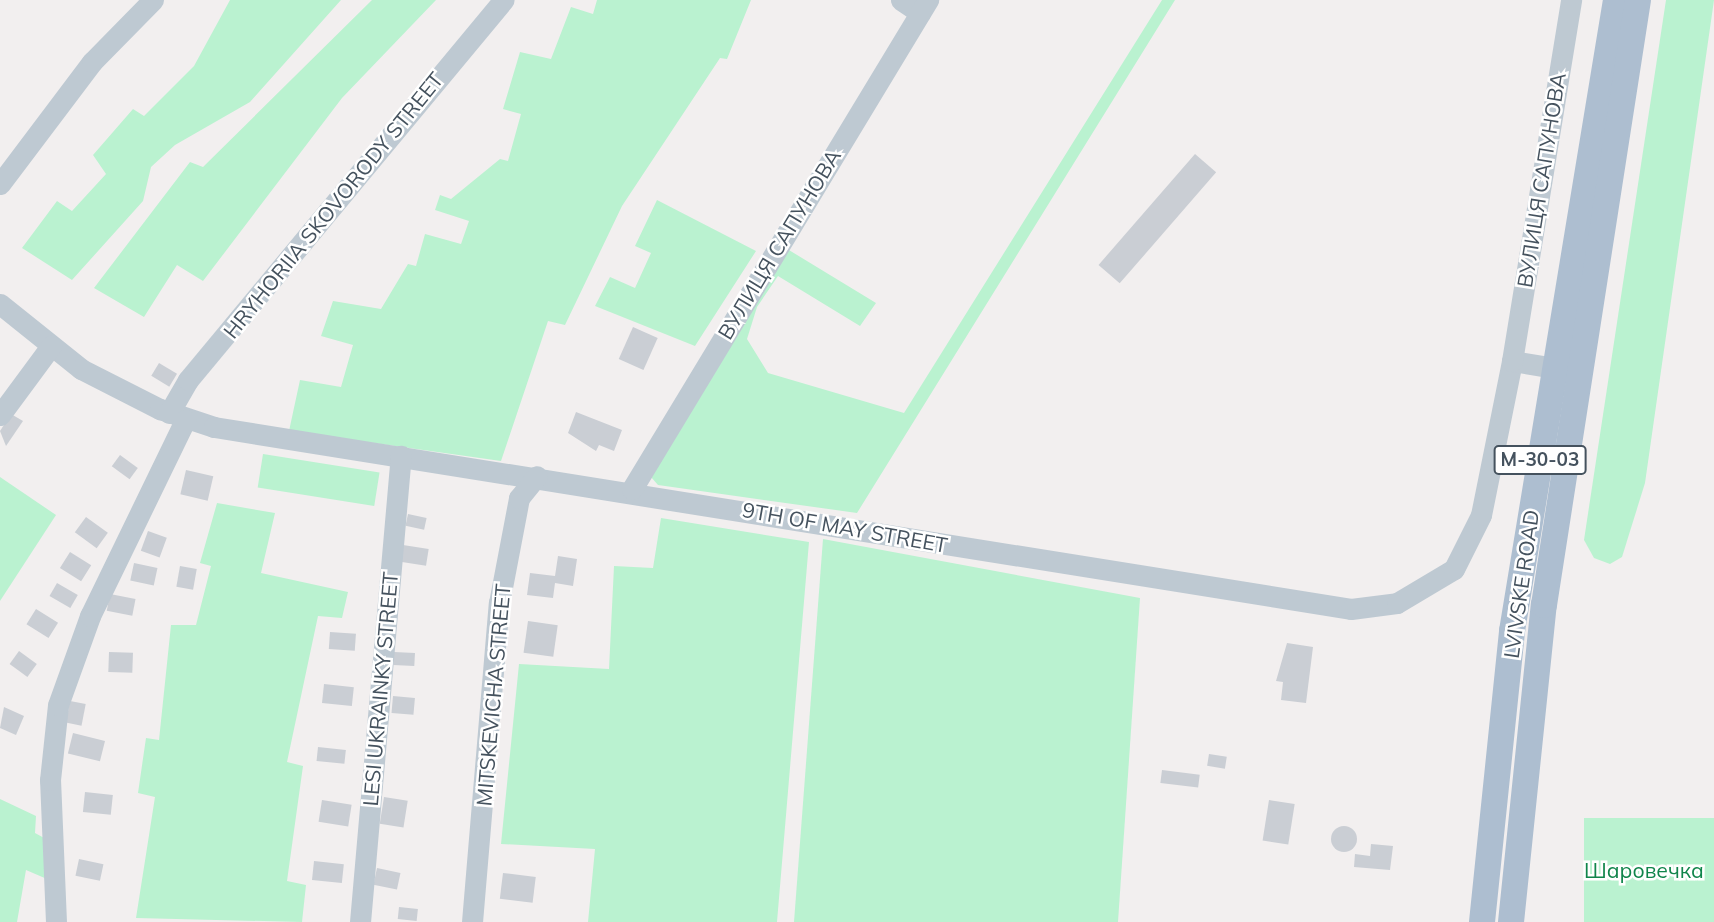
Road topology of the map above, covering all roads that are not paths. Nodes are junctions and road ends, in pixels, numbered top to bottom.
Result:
1 (153, 0) edge
2 (503, 0) edge
3 (901, 0) edge
4 (1571, 0) edge
5 (1616, 0) edge
6 (1638, 0) edge
7 (924, 6) edge
8 (0, 184) edge
9 (0, 303) edge
10 (51, 346) junction
11 (1512, 360) junction
12 (1555, 368) junction
13 (0, 415) edge
14 (177, 416) junction
15 (401, 456) junction
16 (537, 476) junction
17 (632, 489) junction
18 (56, 922) edge
19 (360, 922) edge
20 (472, 922) edge
21 (1482, 922) edge
22 (1511, 922) edge

1 - 8 street
2 - 14 street, HRYHORIIA SKOVORODY STREET
3 - 7 street
4 - 11 street, ВУЛИЦЯ САПУНОВА
5 - 12 main road, LVIVSKE ROAD / М-30-03
6 - 22 main road, LVIVSKE ROAD / М-30-03
7 - 17 street, ВУЛИЦЯ САПУНОВА
9 - 10 street, 9TH OF MAY STREET
10 - 13 street
10 - 14 street, 9TH OF MAY STREET
11 - 12 street
11 - 17 street, 9TH OF MAY STREET
12 - 21 main road, LVIVSKE ROAD / М-30-03
14 - 15 street, 9TH OF MAY STREET
14 - 18 street, HRYHORIIA SKOVORODY STREET
15 - 16 street, 9TH OF MAY STREET
15 - 19 street, LESI UKRAINKY STREET
16 - 17 street, 9TH OF MAY STREET
16 - 20 street, MITSKEVICHA STREET

